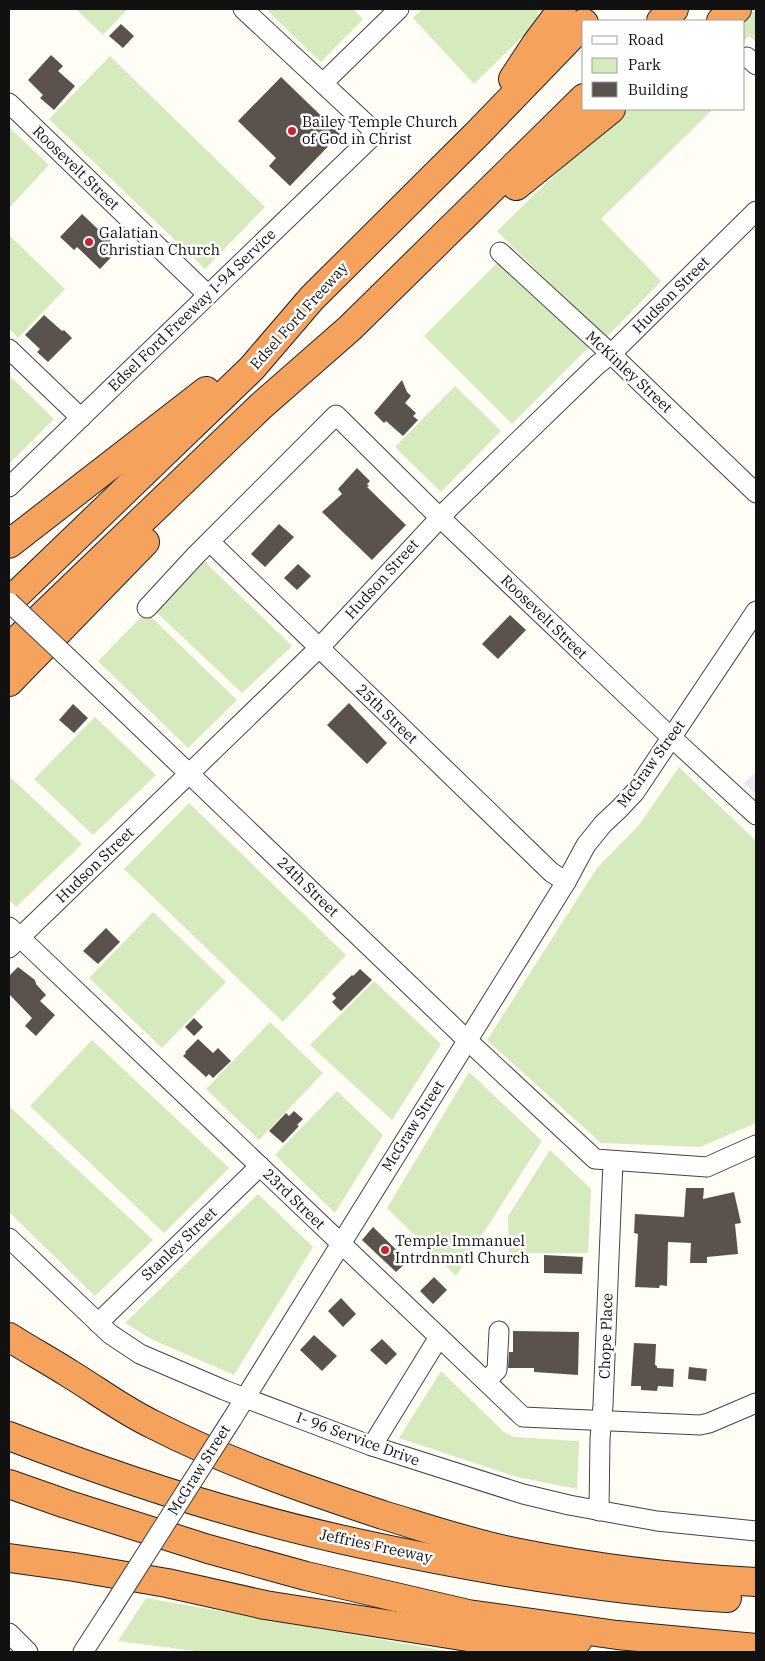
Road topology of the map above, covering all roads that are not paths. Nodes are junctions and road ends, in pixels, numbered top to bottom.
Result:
1 (243, 9) edge
2 (399, 9) edge
3 (562, 9) edge
4 (598, 9) edge
5 (674, 9) edge
6 (737, 9) edge
7 (587, 20) edge
8 (662, 20) edge
9 (722, 20) edge
10 (582, 25) edge
11 (323, 84) junction
12 (582, 100) edge
13 (9, 103) edge
14 (610, 110) edge
15 (478, 133) junction
16 (756, 211) edge
17 (500, 252) dead end
18 (208, 296) junction
19 (350, 328) junction
20 (9, 349) edge
21 (610, 354) junction
22 (252, 368) junction
23 (261, 406) junction
24 (81, 418) junction
25 (9, 487) edge
26 (756, 493) edge
27 (440, 517) junction
28 (210, 542) junction
29 (9, 544) edge
30 (9, 602) edge
31 (147, 608) dead end
32 (755, 615) edge
33 (320, 647) junction
34 (9, 648) edge
35 (9, 682) edge
36 (671, 737) junction
37 (189, 774) junction
38 (756, 815) edge
39 (566, 882) junction
40 (12, 937) edge
41 (467, 1040) junction
42 (756, 1145) edge
43 (613, 1161) junction
44 (260, 1166) junction
45 (9, 1238) edge
46 (341, 1244) junction
47 (9, 1318) edge
48 (98, 1323) junction
49 (499, 1331) dead end
50 (9, 1337) edge
51 (439, 1337) junction
52 (68, 1373) junction
53 (486, 1381) junction
54 (245, 1398) junction
55 (756, 1403) edge
56 (602, 1421) junction
57 (9, 1436) edge
58 (372, 1446) junction
59 (9, 1484) edge
60 (599, 1511) junction
61 (756, 1531) edge
62 (9, 1558) edge
63 (756, 1582) edge
64 (756, 1600) edge
65 (9, 1633) edge
66 (617, 1635) junction
67 (756, 1648) edge
68 (28, 1652) edge
69 (83, 1652) edge

1 - 11 street
2 - 11 street
3 - 15 highway
4 - 7 highway, Edsel Ford Freeway
5 - 8 highway
6 - 9 highway
10 - 15 highway, Edsel Ford Freeway
11 - 18 street, Edsel Ford Freeway I-94 Service
12 - 19 highway
13 - 18 street, Roosevelt Street
14 - 19 highway
15 - 22 highway, Edsel Ford Freeway
16 - 21 street, Hudson Street
17 - 21 street, McKinley Street
18 - 24 street, Edsel Ford Freeway I-94 Service
19 - 23 highway
20 - 24 street
21 - 26 street, McKinley Street
21 - 27 street, Hudson Street
22 - 29 highway
22 - 30 highway, Edsel Ford Freeway
23 - 34 highway
23 - 35 highway
24 - 25 street, Edsel Ford Freeway I-94 Service
27 - 28 street, Roosevelt Street
27 - 33 street, Hudson Street
27 - 36 street, Roosevelt Street
28 - 31 street
28 - 33 street, 25th Street
30 - 37 street, 24th Street, bridge
32 - 36 street, McGraw Street
33 - 37 street, Hudson Street
33 - 39 street, 25th Street
36 - 38 street, Roosevelt Street
36 - 39 street, McGraw Street
37 - 40 street, Hudson Street
37 - 41 street, 24th Street
39 - 41 street, McGraw Street
40 - 44 street, 23rd Street
41 - 43 street, 24th Street
41 - 46 street, McGraw Street
42 - 43 street, 24th Street
43 - 56 street, Chope Place
44 - 46 street, 23rd Street
44 - 48 street, Stanley Street
45 - 48 street, I- 96 Service Drive
46 - 51 street, 23rd Street
46 - 54 street, McGraw Street
47 - 52 highway
48 - 54 street, I- 96 Service Drive
49 - 53 street
50 - 52 highway
51 - 53 street, 23rd Street
51 - 58 street
52 - 63 highway
53 - 56 street, 23rd Street
54 - 58 street, I- 96 Service Drive
54 - 69 street, McGraw Street, bridge
55 - 56 street, 23rd Street
56 - 60 street, Chope Place
57 - 64 highway, Jeffries Freeway
58 - 60 street, I- 96 Service Drive
59 - 66 highway
60 - 61 street, I- 96 Service Drive
62 - 66 highway
65 - 68 street
66 - 67 highway

